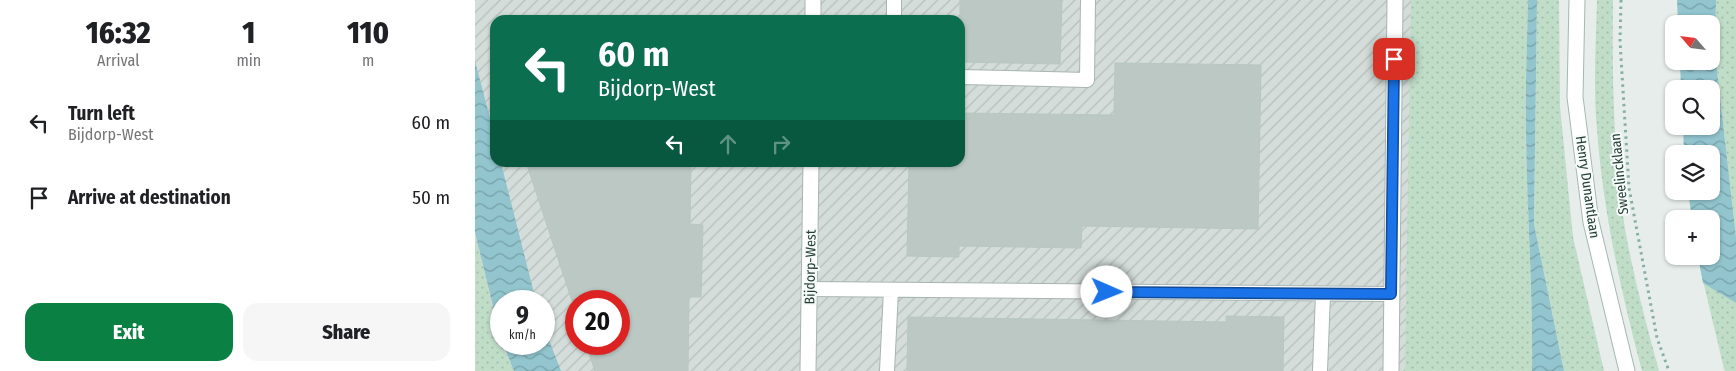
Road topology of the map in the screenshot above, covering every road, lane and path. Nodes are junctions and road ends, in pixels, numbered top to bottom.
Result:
1 (813, 0) edge
2 (894, 0) edge
3 (1088, 0) edge
4 (1395, 0) edge
5 (1577, 0) edge
6 (1621, 0) edge
7 (813, 15) edge
8 (893, 15) edge
9 (965, 77) edge
10 (811, 167) edge
11 (809, 290) junction
12 (891, 290) junction
13 (1323, 294) junction
14 (1391, 294) junction
15 (808, 371) edge
16 (887, 371) edge
17 (1321, 371) edge
18 (1391, 371) edge
19 (1627, 371) edge
20 (1669, 371) edge

1 - 7 street
2 - 8 lane
3 - 9 lane
4 - 14 street
5 - 19 street, Henry Dunantlaan
6 - 20 path, Sweelincklaan
10 - 11 street, Bijdorp-West
11 - 12 lane
11 - 15 street, Bijdorp-West
12 - 13 lane
12 - 16 lane
13 - 14 lane
13 - 17 lane
14 - 18 street

